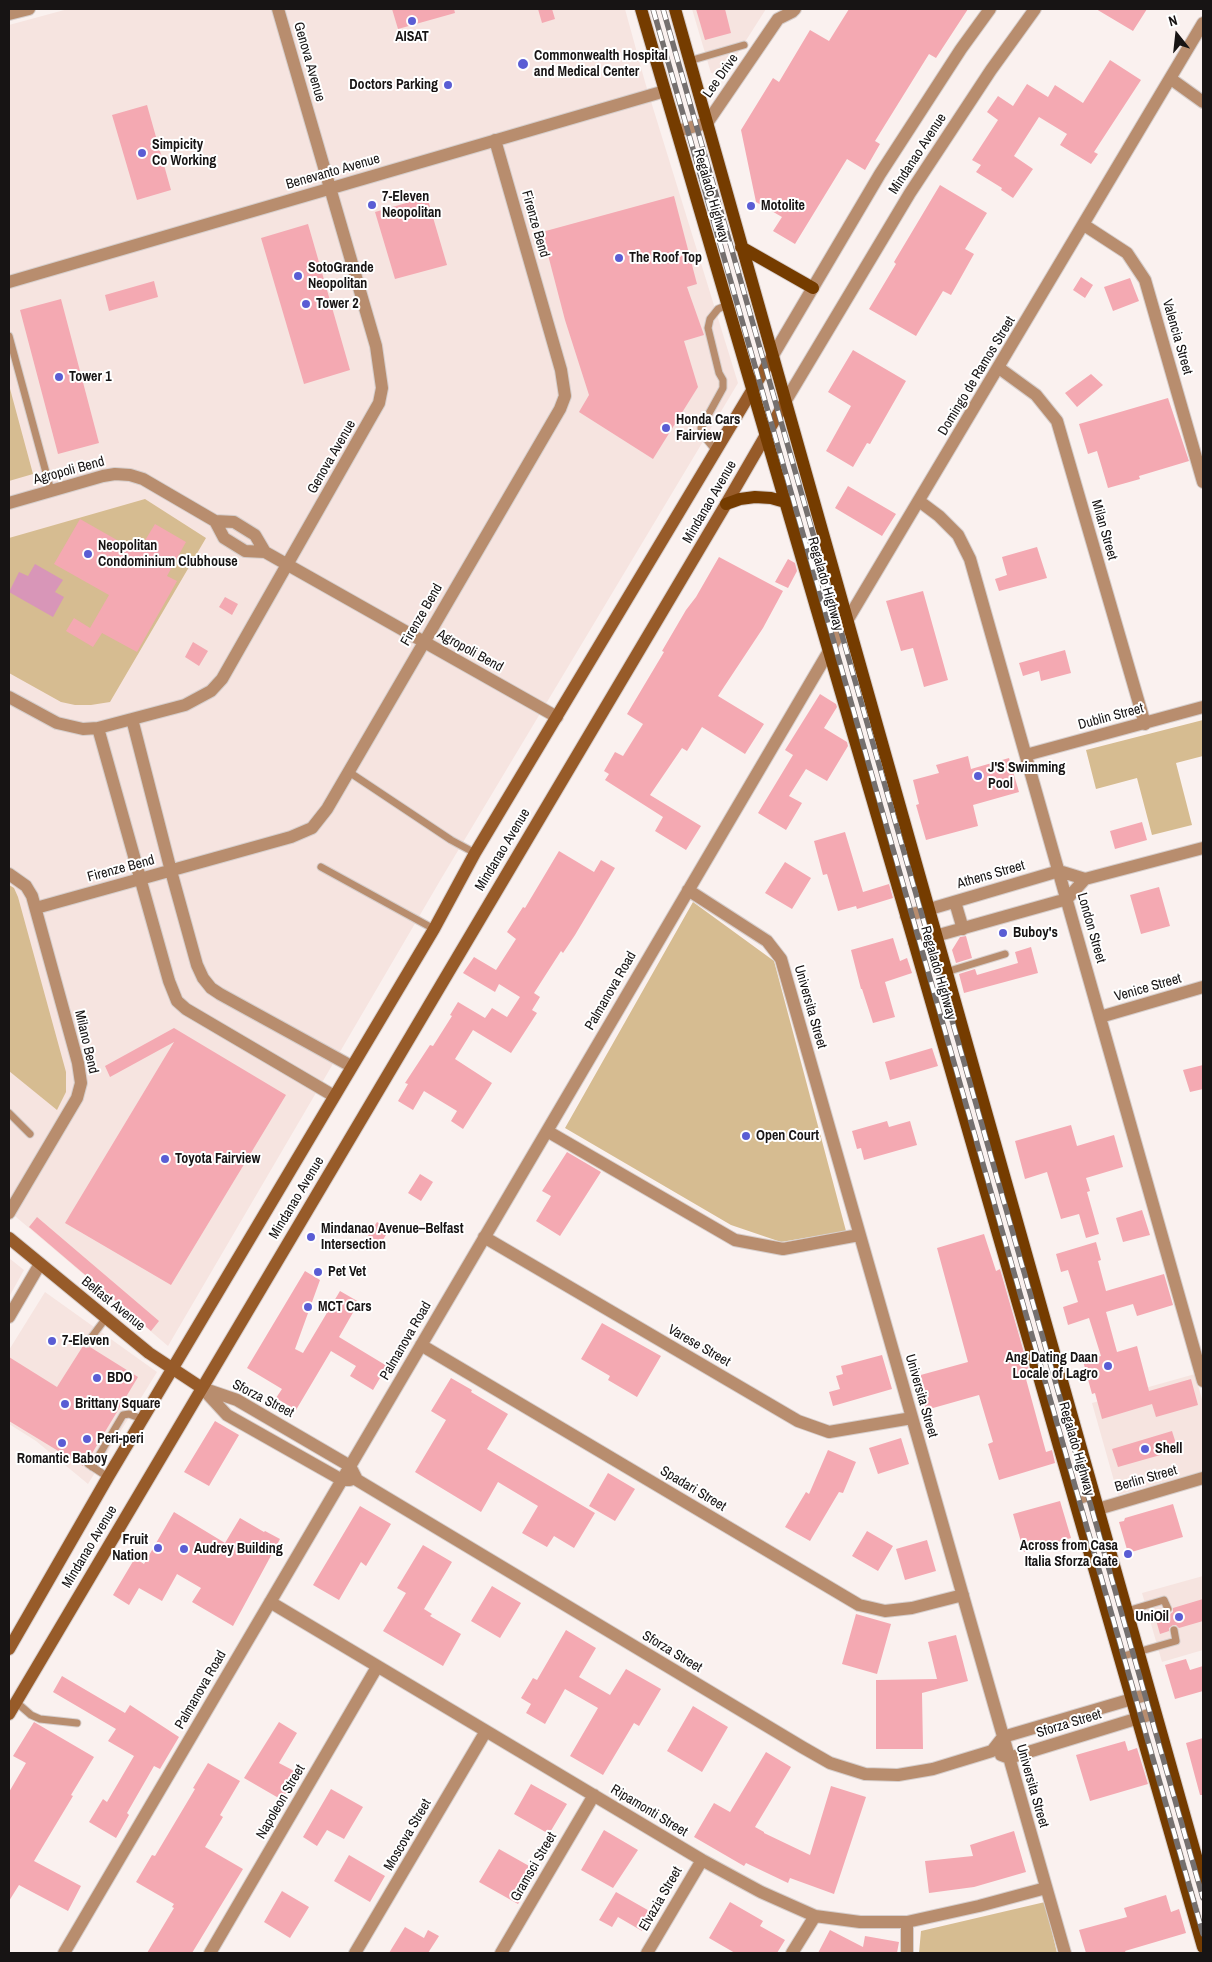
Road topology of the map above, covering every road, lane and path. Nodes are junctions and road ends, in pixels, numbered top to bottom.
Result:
1 (29, 9) edge
2 (278, 9) edge
3 (641, 9) edge
4 (674, 9) edge
5 (794, 9) edge
6 (990, 9) edge
7 (1036, 9) edge
8 (9, 14) edge
9 (778, 14) edge
10 (1203, 23) edge
11 (744, 45) dead end
12 (689, 61) junction
13 (1171, 79) junction
14 (665, 91) junction
15 (1203, 102) edge
16 (707, 123) junction
17 (677, 132) junction
18 (495, 140) junction
19 (331, 188) junction
20 (1084, 225) junction
21 (741, 247) junction
22 (9, 282) edge
23 (813, 288) junction
24 (728, 305) junction
25 (9, 336) edge
26 (772, 357) junction
27 (999, 368) junction
28 (752, 390) junction
29 (785, 402) junction
30 (766, 435) junction
31 (716, 451) junction
32 (1203, 482) edge
33 (51, 490) junction
34 (919, 501) junction
35 (9, 502) edge
36 (785, 502) junction
37 (726, 504) junction
38 (215, 521) junction
39 (265, 552) junction
40 (287, 566) junction
41 (847, 623) junction
42 (424, 643) junction
43 (829, 652) junction
44 (9, 697) edge
45 (1203, 707) edge
46 (557, 717) junction
47 (132, 719) junction
48 (1145, 724) junction
49 (98, 728) junction
50 (775, 743) joint
51 (1026, 755) junction
52 (349, 772) junction
53 (1203, 848) edge
54 (475, 853) junction
55 (322, 867) dead end
56 (171, 871) junction
57 (1059, 872) junction
58 (9, 874) edge
59 (141, 879) junction
60 (1085, 879) junction
61 (688, 890) junction
62 (1067, 899) junction
63 (954, 902) junction
64 (36, 908) junction
65 (928, 909) junction
66 (906, 916) junction
67 (434, 929) junction
68 (962, 929) junction
69 (936, 936) junction
70 (914, 942) junction
71 (1005, 954) dead end
72 (946, 972) junction
73 (1203, 987) edge
74 (1100, 1017) junction
75 (351, 1066) junction
76 (334, 1096) junction
77 (9, 1113) edge
78 (547, 1130) junction
79 (30, 1134) dead end
80 (9, 1212) edge
81 (859, 1235) junction
82 (484, 1237) junction
83 (9, 1238) edge
84 (40, 1264) junction
85 (9, 1317) edge
86 (106, 1318) junction
87 (87, 1343) dead end
88 (421, 1345) junction
89 (173, 1368) junction
90 (1203, 1381) edge
91 (202, 1388) junction
92 (912, 1418) junction
93 (142, 1419) junction
94 (350, 1466) junction
95 (108, 1477) junction
96 (1203, 1478) edge
97 (342, 1480) junction
98 (357, 1480) junction
99 (1094, 1496) junction
100 (1075, 1502) junction
101 (1098, 1509) junction
102 (963, 1595) junction
103 (270, 1602) junction
104 (1168, 1609) dead end
105 (1127, 1611) junction
106 (1174, 1630) dead end
107 (9, 1649) edge
108 (1138, 1652) junction
109 (1120, 1657) junction
110 (377, 1667) junction
111 (1149, 1694) junction
112 (1132, 1699) junction
113 (16, 1702) junction
114 (1094, 1710) junction
115 (1155, 1713) junction
116 (9, 1714) edge
117 (1138, 1719) junction
118 (77, 1723) dead end
119 (1101, 1730) junction
120 (486, 1731) junction
121 (1003, 1737) junction
122 (992, 1751) junction
123 (1009, 1758) junction
124 (594, 1795) junction
125 (702, 1860) junction
126 (1203, 1881) edge
127 (1046, 1888) junction
128 (814, 1916) junction
129 (907, 1922) junction
130 (1203, 1947) edge
131 (64, 1953) edge
132 (210, 1953) edge
133 (355, 1953) edge
134 (501, 1953) edge
135 (646, 1953) edge
136 (792, 1953) edge
137 (907, 1953) edge
138 (1065, 1953) edge

1 - 8 street
2 - 19 street, Genova Avenue
3 - 14 main road, Regalado Highway
4 - 12 main road, Regalado Highway
5 - 9 street, Lee Drive
6 - 23 street, Mindanao Avenue
7 - 29 street, Mindanao Avenue
9 - 16 street, Lee Drive
10 - 13 street, Domingo de Ramos Street
11 - 12 lane
12 - 16 main road, Regalado Highway
13 - 15 street
13 - 20 street, Domingo de Ramos Street
14 - 17 main road, Regalado Highway
14 - 18 street, Benevanto Avenue
16 - 17 street
16 - 21 main road, Regalado Highway
17 - 24 main road, Regalado Highway
18 - 19 street, Benevanto Avenue
18 - 42 street, Firenze Bend
19 - 22 street, Benevanto Avenue
19 - 40 street, Genova Avenue
20 - 27 street, Domingo de Ramos Street
20 - 32 street, Valencia Street
21 - 23 main road
21 - 26 main road, Regalado Highway
23 - 26 street, Mindanao Avenue
24 - 28 main road, Regalado Highway
24 - 31 lane
25 - 33 lane
26 - 28 main road, Mindanao Avenue
26 - 29 main road, Regalado Highway
27 - 34 street, Domingo de Ramos Street
27 - 48 street, Milan Street
28 - 30 main road, Regalado Highway
28 - 31 main road, Mindanao Avenue
29 - 30 main road, Mindanao Avenue
29 - 41 main road, Regalado Highway
30 - 36 main road, Regalado Highway
30 - 37 main road, Mindanao Avenue
31 - 46 main road, Mindanao Avenue
33 - 35 street, Agropoli Bend
33 - 38 street, Agropoli Bend
34 - 41 street, Domingo de Ramos Street
34 - 51 street, London Street
36 - 37 main road
36 - 43 main road, Regalado Highway
37 - 91 main road, Mindanao Avenue
38 - 39 street, Agropoli Bend
38 - 39 street, Agropoli Bend
39 - 40 street, Agropoli Bend
40 - 42 street, Agropoli Bend
40 - 47 street, Genova Avenue
41 - 43 street, Domingo de Ramos Street
41 - 65 main road, Regalado Highway
42 - 46 street, Agropoli Bend
42 - 52 street, Firenze Bend
43 - 50 street, Domingo de Ramos Street
43 - 66 main road, Regalado Highway
44 - 49 street, Genova Avenue
45 - 48 street, Dublin Street
46 - 54 main road, Mindanao Avenue
47 - 49 street, Genova Avenue
47 - 56 street
48 - 51 street, Dublin Street
49 - 59 street
50 - 61 street, Palmanova Road
51 - 57 street, London Street
52 - 54 lane
52 - 56 street, Firenze Bend
53 - 60 street
54 - 67 main road, Mindanao Avenue
55 - 67 lane
56 - 59 street, Firenze Bend
56 - 75 street
57 - 60 street
57 - 62 street, London Street
57 - 63 street, Athens Street
58 - 64 street, Milano Bend
59 - 64 street, Firenze Bend
59 - 76 street
60 - 62 street
61 - 78 street, Palmanova Road
61 - 81 street, Universita Street
62 - 68 street
62 - 74 street, London Street
63 - 65 street, Athens Street
63 - 68 street
64 - 80 street, Milano Bend
65 - 66 street, Athens Street
65 - 69 main road, Regalado Highway
66 - 70 main road, Regalado Highway
67 - 75 main road, Mindanao Avenue
68 - 69 street
69 - 70 street
69 - 72 main road, Regalado Highway
70 - 100 main road, Regalado Highway
71 - 72 lane
72 - 99 main road, Regalado Highway
73 - 74 street, Venice Street
74 - 90 street, London Street
75 - 76 main road, Mindanao Avenue
76 - 89 main road, Mindanao Avenue
77 - 79 lane
78 - 81 street
78 - 82 street, Palmanova Road
81 - 92 street, Universita Street
82 - 88 street, Palmanova Road
82 - 92 street, Varese Street
83 - 84 main road, Belfast Avenue
84 - 85 street
84 - 86 main road, Belfast Avenue
86 - 87 lane
86 - 89 main road, Belfast Avenue
88 - 94 street, Palmanova Road
88 - 102 street, Spadari Street
89 - 91 main road, Belfast Avenue
89 - 93 main road, Mindanao Avenue
91 - 94 street, Sforza Street
91 - 97 street, Sforza Street
91 - 113 main road, Mindanao Avenue
92 - 102 street, Universita Street
93 - 95 main road, Mindanao Avenue
93 - 95 lane
94 - 97 street, Palmanova Road
94 - 98 street
95 - 107 main road, Mindanao Avenue
96 - 101 street, Berlin Street
97 - 98 street, Sforza Street
97 - 103 street, Palmanova Road
98 - 122 street, Sforza Street
99 - 100 lane
99 - 101 main road, Regalado Highway
100 - 109 main road, Regalado Highway
101 - 105 main road, Regalado Highway
102 - 121 street, Universita Street
103 - 110 street, Ripamonti Street
103 - 131 street, Palmanova Road
104 - 105 lane
105 - 108 main road, Regalado Highway
106 - 108 lane
108 - 109 lane
108 - 111 main road, Regalado Highway
109 - 112 main road, Regalado Highway
110 - 120 street, Ripamonti Street
110 - 132 street, Napoleon Street
111 - 112 street, Sforza Street
111 - 115 main road, Regalado Highway
112 - 114 street, Sforza Street
112 - 117 main road, Regalado Highway
113 - 116 main road, Mindanao Avenue
113 - 118 lane
114 - 119 street
114 - 121 street, Sforza Street
115 - 117 street, Sforza Street
115 - 126 main road, Regalado Highway
117 - 119 street, Sforza Street
117 - 130 main road, Regalado Highway
119 - 123 street, Sforza Street
120 - 124 street, Ripamonti Street
120 - 133 street, Moscova Street
121 - 122 street
121 - 123 street, Universita Street
122 - 123 street
123 - 127 street, Universita Street
124 - 125 street, Ripamonti Street
124 - 134 street, Gramsci Street
125 - 128 street, Ripamonti Street
125 - 135 street, Elvazia Street
127 - 129 street, Ripamonti Street
127 - 138 street, Universita Street
128 - 129 street, Ripamonti Street
128 - 136 street
129 - 137 street

